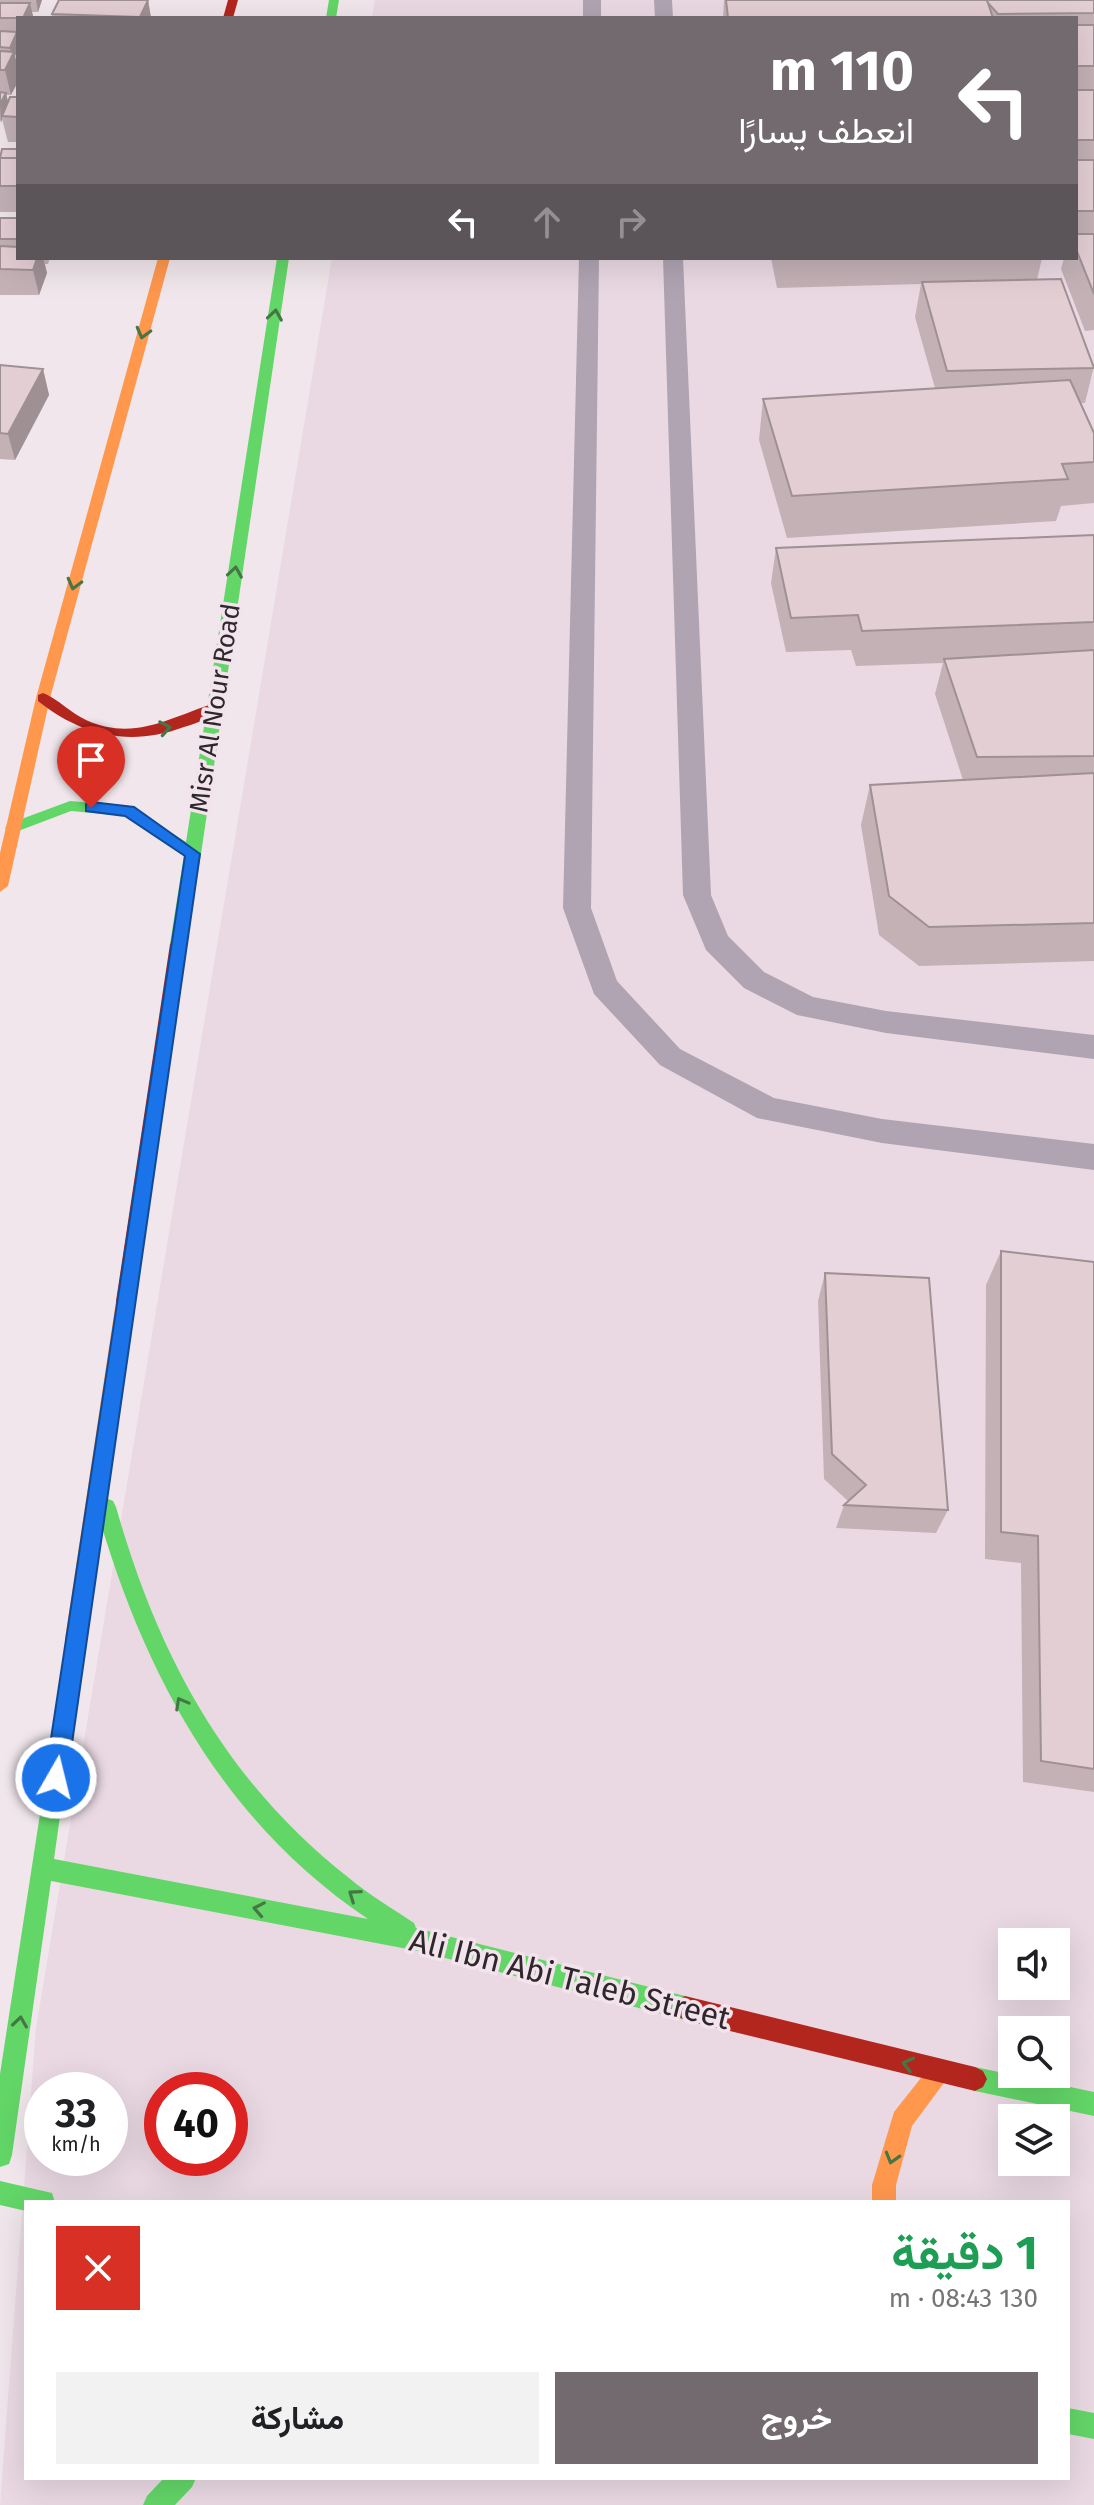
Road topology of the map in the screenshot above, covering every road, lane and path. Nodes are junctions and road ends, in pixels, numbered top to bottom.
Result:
1 (163, 260) edge
2 (283, 260) edge
3 (589, 260) edge
4 (673, 260) edge
5 (43, 698) junction
6 (215, 708) junction
7 (13, 828) junction
8 (193, 854) junction
9 (0, 886) edge
10 (1094, 1047) edge
11 (1094, 1157) edge
12 (100, 1479) junction
13 (43, 1868) junction
14 (418, 1940) junction
15 (940, 2072) junction
16 (1094, 2104) edge
17 (0, 2155) edge
18 (0, 2193) edge
19 (33, 2200) edge
20 (884, 2200) edge
21 (1070, 2421) edge
22 (1094, 2426) edge
23 (181, 2480) edge
24 (156, 2505) edge

1 -> 5 street
6 -> 2 street, Misr Al Nour Road
3 - 11 lane
4 - 10 lane
5 -> 6 street
5 - 7 street
6 - 8 street, Misr Al Nour Road
7 - 8 street
7 - 9 street
8 - 12 street, Misr Al Nour Road
12 - 13 street, Misr Al Nour Road
14 -> 12 street
14 -> 13 street, Ali Ibn Abi Taleb Street
17 -> 13 street, Misr Al Nour Road
15 -> 14 street, Ali Ibn Abi Taleb Street
15 - 16 street, Ali Ibn Abi Taleb Street
15 -> 20 street
18 - 19 street
21 - 22 street
23 - 24 street

